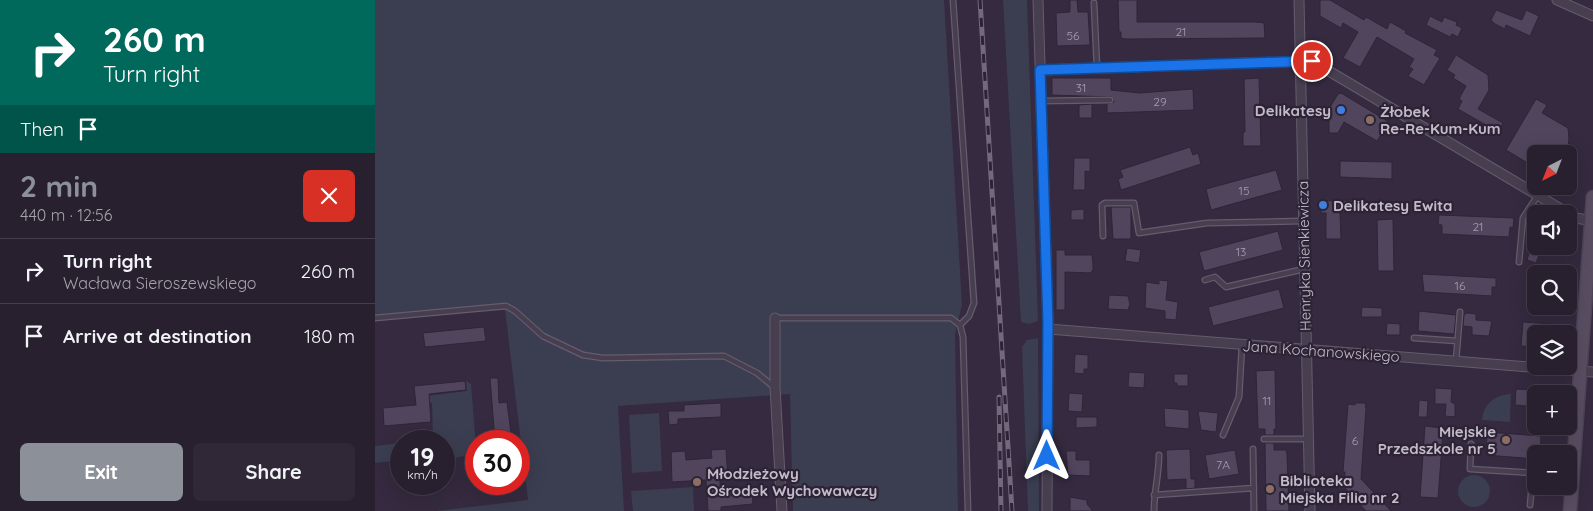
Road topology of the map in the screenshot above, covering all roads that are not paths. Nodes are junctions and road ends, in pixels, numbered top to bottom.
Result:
1 (953, 0) edge
2 (1038, 0) edge
3 (1299, 0) edge
4 (1557, 0) edge
5 (1094, 4) dead end
6 (1593, 16) edge
7 (1300, 61) junction
8 (1097, 68) junction
9 (1040, 70) junction
10 (1041, 100) junction
11 (1110, 100) dead end
12 (1527, 188) edge
13 (1538, 195) joint
14 (1593, 197) edge
15 (1303, 221) junction
16 (1592, 221) edge
17 (1103, 236) dead end
18 (1519, 262) dead end
19 (1304, 269) junction
20 (1205, 280) dead end
21 (1460, 312) dead end
22 (375, 318) edge
23 (775, 318) joint
24 (960, 325) junction
25 (1048, 330) junction
26 (1414, 338) dead end
27 (1457, 341) junction
28 (1242, 345) junction
29 (1306, 350) junction
30 (1455, 362) junction
31 (1587, 371) edge
32 (775, 388) junction
33 (1223, 435) dead end
34 (1308, 438) junction
35 (1264, 439) dead end
36 (1471, 444) dead end
37 (1576, 445) edge
38 (1253, 449) dead end
39 (1159, 454) dead end
40 (1527, 473) edge
41 (1254, 488) junction
42 (1154, 495) junction
43 (1531, 495) edge
44 (1570, 495) edge
45 (1530, 505) dead end
46 (782, 511) edge
47 (968, 511) edge
48 (1047, 511) edge
49 (1153, 511) edge
50 (1255, 511) edge
51 (1309, 511) edge
52 (1570, 511) edge

1 - 24 lane
2 - 9 street
3 - 7 street, Henryka Sienkiewicza
4 - 6 street
5 - 8 lane
7 - 8 street
7 - 12 street
7 - 15 street, Henryka Sienkiewicza
8 - 9 street
9 - 10 street
10 - 11 lane
10 - 25 street
13 - 16 street
13 - 18 lane
14 - 16 street
15 - 17 lane
15 - 19 street, Henryka Sienkiewicza
16 - 31 street
19 - 20 lane
19 - 29 street, Henryka Sienkiewicza
21 - 27 lane
22 - 32 lane
23 - 24 lane
23 - 32 street
24 - 47 lane
25 - 28 street, Jana Kochanowskiego
25 - 48 street
26 - 27 lane
27 - 30 lane
28 - 29 street, Jana Kochanowskiego
28 - 33 lane
29 - 30 street, Jana Kochanowskiego
29 - 34 street, Henryka Sienkiewicza
30 - 31 street, Jana Kochanowskiego
31 - 37 street
32 - 46 street
34 - 35 lane
34 - 51 street, Henryka Sienkiewicza
36 - 40 lane
38 - 41 lane
39 - 42 lane
41 - 42 lane
41 - 50 lane
42 - 49 lane
43 - 45 lane
44 - 52 street

